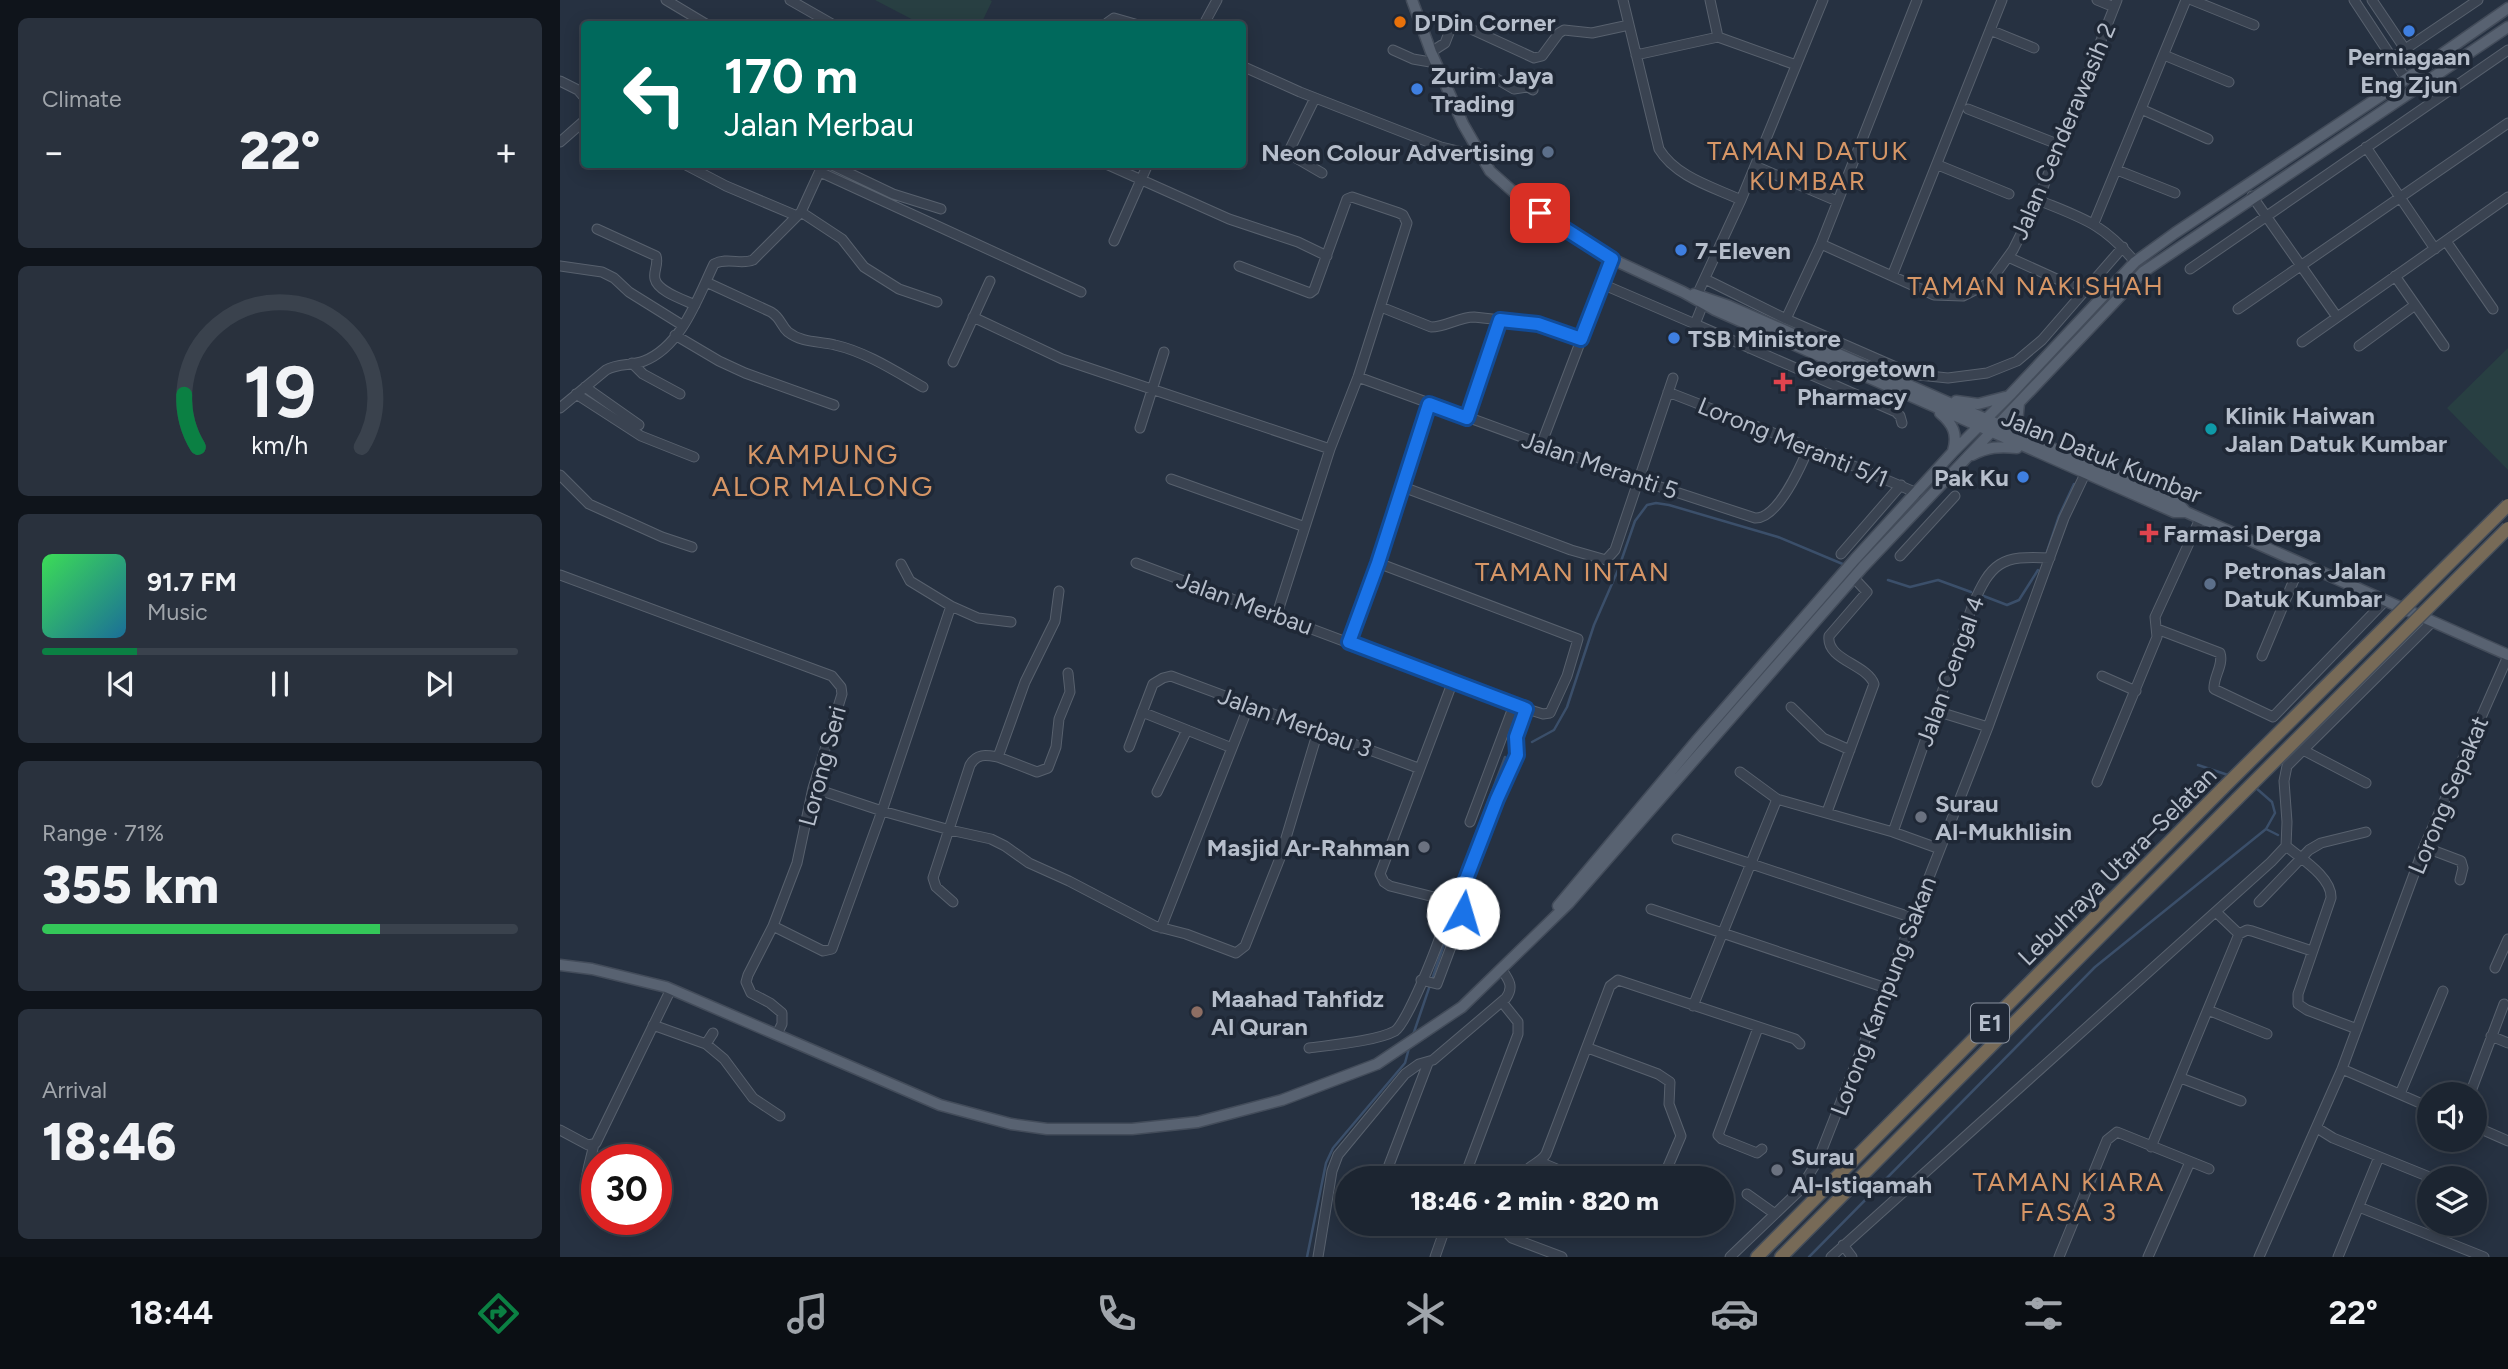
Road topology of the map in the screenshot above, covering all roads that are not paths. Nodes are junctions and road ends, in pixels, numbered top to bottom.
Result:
1 (666, 0) edge
2 (790, 0) edge
3 (1217, 0) edge
4 (1412, 0) edge
5 (1623, 0) edge
6 (1710, 0) edge
7 (1823, 0) edge
8 (1917, 0) edge
9 (2002, 0) edge
10 (2096, 0) edge
11 (2186, 0) edge
12 (2192, 0) edge
13 (2354, 0) edge
14 (2372, 0) edge
15 (2479, 0) edge
16 (2466, 3) edge
17 (2115, 4) edge
18 (2508, 8) edge
19 (701, 21) edge
20 (826, 21) edge
21 (1206, 21) edge
22 (1629, 25) junction
23 (2254, 25) dead end
24 (2508, 27) edge
25 (1990, 30) junction
26 (1718, 37) junction
27 (2034, 48) dead end
28 (2405, 49) junction
29 (1393, 50) dead end
30 (2508, 50) edge
31 (1636, 55) junction
32 (2164, 55) junction
33 (1433, 57) junction
34 (2392, 58) junction
35 (1796, 65) junction
36 (1246, 68) edge
37 (2406, 79) junction
38 (560, 81) edge
39 (1445, 82) junction
40 (2229, 82) dead end
41 (1533, 90) dead end
42 (581, 94) edge
43 (1315, 98) junction
44 (1968, 108) dead end
45 (2141, 109) junction
46 (2508, 122) edge
47 (581, 124) edge
48 (2208, 139) dead end
49 (560, 142) edge
50 (2060, 145) junction
51 (2366, 147) junction
52 (1479, 156) junction
53 (1938, 165) junction
54 (1755, 166) junction
55 (692, 168) edge
56 (821, 168) edge
57 (838, 168) edge
58 (1114, 168) edge
59 (1147, 168) edge
60 (2117, 170) junction
61 (1322, 173) dead end
62 (1142, 182) junction
63 (2175, 193) dead end
64 (2009, 194) dead end
65 (2252, 196) junction
66 (2400, 197) junction
67 (2508, 197) edge
68 (1741, 200) junction
69 (2038, 200) junction
70 (1837, 201) junction
71 (941, 209) dead end
72 (799, 214) junction
73 (2266, 216) junction
74 (2094, 223) junction
75 (597, 229) dead end
76 (1114, 241) dead end
77 (2446, 241) junction
78 (1821, 244) junction
79 (2123, 247) junction
80 (2435, 249) junction
81 (1327, 256) junction
82 (2008, 257) junction
83 (1612, 259) junction
84 (2135, 262) junction
85 (2301, 265) junction
86 (560, 266) edge
87 (1239, 266) dead end
88 (2190, 269) dead end
89 (1892, 276) junction
90 (2395, 276) junction
91 (1704, 279) junction
92 (989, 281) dead end
93 (706, 282) junction
94 (1602, 284) junction
95 (2070, 285) dead end
96 (1082, 292) dead end
97 (1700, 299) junction
98 (937, 302) dead end
99 (2416, 305) junction
100 (695, 306) junction
101 (1381, 307) junction
102 (2238, 309) dead end
103 (2493, 309) dead end
104 (973, 317) junction
105 (2337, 317) junction
106 (1786, 319) junction
107 (1500, 320) junction
108 (1695, 324) junction
109 (682, 325) junction
110 (1758, 328) junction
111 (675, 335) junction
112 (1581, 339) junction
113 (2302, 342) dead end
114 (2359, 346) dead end
115 (2444, 346) dead end
116 (1749, 348) junction
117 (1164, 352) dead end
118 (953, 362) dead end
119 (632, 363) junction
120 (1358, 377) junction
121 (1673, 378) dead end
122 (585, 387) junction
123 (923, 387) dead end
124 (1153, 388) junction
125 (1668, 392) junction
126 (576, 394) junction
127 (680, 394) dead end
128 (1933, 395) junction
129 (2014, 399) junction
130 (1429, 404) junction
131 (834, 405) dead end
132 (560, 408) edge
133 (1936, 408) junction
134 (1467, 418) junction
135 (1902, 423) dead end
136 (1982, 423) junction
137 (639, 425) dead end
138 (1140, 428) dead end
139 (1994, 428) junction
140 (2025, 436) junction
141 (1541, 444) junction
142 (1809, 447) junction
143 (1330, 449) junction
144 (2030, 450) junction
145 (1952, 453) junction
146 (694, 457) dead end
147 (1963, 463) junction
148 (2085, 474) junction
149 (560, 475) edge
150 (1171, 478) dead end
151 (1639, 480) junction
152 (1900, 485) junction
153 (1403, 487) junction
154 (1917, 493) junction
155 (1955, 496) dead end
156 (2508, 505) edge
157 (2182, 508) junction
158 (2200, 519) junction
159 (1305, 527) junction
160 (1901, 528) junction
161 (2508, 528) edge
162 (1914, 541) junction
163 (692, 547) dead end
164 (1841, 554) dead end
165 (1900, 556) dead end
166 (2050, 558) junction
167 (1136, 563) dead end
168 (1378, 563) junction
169 (2301, 563) junction
170 (901, 564) dead end
171 (560, 575) edge
172 (1854, 578) junction
173 (1059, 591) dead end
174 (2386, 600) junction
175 (951, 606) junction
176 (1277, 614) junction
177 (2433, 621) junction
178 (1011, 622) dead end
179 (2157, 629) junction
180 (1349, 642) junction
181 (2508, 655) edge
182 (2262, 656) dead end
183 (1068, 673) dead end
184 (2102, 676) dead end
185 (1453, 681) junction
186 (2136, 691) junction
187 (1249, 705) junction
188 (1514, 705) junction
189 (1791, 707) dead end
190 (1526, 709) junction
191 (1936, 711) junction
192 (1142, 712) junction
193 (1988, 727) junction
194 (1187, 730) junction
195 (1318, 731) junction
196 (1129, 747) dead end
197 (1231, 748) junction
198 (1850, 750) junction
199 (2303, 751) junction
200 (998, 757) junction
201 (1418, 768) junction
202 (1740, 772) dead end
203 (2097, 782) dead end
204 (2366, 783) dead end
205 (813, 788) junction
206 (1157, 792) dead end
207 (1777, 799) junction
208 (1651, 802) junction
209 (882, 811) junction
210 (1827, 812) junction
211 (1470, 822) dead end
212 (950, 830) junction
213 (1893, 832) junction
214 (2366, 832) dead end
215 (1677, 839) dead end
216 (2286, 846) junction
217 (2424, 847) junction
218 (1940, 849) junction
219 (2301, 859) junction
220 (1749, 864) junction
221 (2460, 880) dead end
222 (953, 902) dead end
223 (2259, 902) dead end
224 (1651, 909) dead end
225 (2216, 912) junction
226 (1913, 918) junction
227 (773, 926) junction
228 (1161, 929) junction
229 (1723, 934) junction
230 (2239, 934) junction
231 (2508, 939) edge
232 (2312, 951) junction
233 (560, 965) edge
234 (2495, 968) dead end
235 (1502, 970) junction
236 (1423, 981) junction
237 (1885, 988) junction
238 (671, 989) junction
239 (2443, 991) dead end
240 (1502, 1002) junction
241 (2504, 1004) dead end
242 (1693, 1006) junction
243 (2208, 1010) junction
244 (653, 1025) junction
245 (1758, 1028) junction
246 (2357, 1029) junction
247 (713, 1033) dead end
248 (777, 1034) junction
249 (2267, 1034) dead end
250 (2491, 1036) junction
251 (2508, 1043) edge
252 (706, 1044) junction
253 (1800, 1044) dead end
254 (1309, 1048) dead end
255 (1588, 1048) junction
256 (1428, 1063) junction
257 (2342, 1069) junction
258 (2181, 1078) junction
259 (2474, 1082) edge
260 (2400, 1094) junction
261 (2241, 1101) dead end
262 (2417, 1102) edge
263 (780, 1115) dead end
264 (2317, 1128) junction
265 (560, 1130) edge
266 (2487, 1132) edge
267 (2508, 1141) edge
268 (586, 1144) edge
269 (594, 1144) edge
270 (2151, 1147) junction
271 (1762, 1149) dead end
272 (2379, 1157) junction
273 (1540, 1162) junction
274 (2190, 1162) junction
275 (1389, 1166) edge
276 (1468, 1166) edge
277 (1532, 1166) edge
278 (1550, 1166) edge
279 (1668, 1166) edge
280 (2209, 1169) dead end
281 (2417, 1172) edge
282 (1747, 1194) dead end
283 (2359, 1207) junction
284 (1775, 1214) junction
285 (1442, 1236) edge
286 (1510, 1236) edge
287 (1843, 1245) junction
288 (1318, 1257) edge
289 (1435, 1257) edge
290 (1562, 1257) edge
291 (1730, 1257) edge
292 (1757, 1257) edge
293 (1781, 1257) edge
294 (1831, 1257) edge
295 (1852, 1257) edge
296 (2059, 1257) edge
297 (2148, 1257) edge
298 (2259, 1257) edge
299 (2338, 1257) edge
300 (2484, 1257) edge

1 - 19 street
2 - 20 street
3 - 21 street
4 - 33 main road, Jalan Datuk Kumbar
5 - 22 street
6 - 26 street
7 - 35 street
8 - 70 street
9 - 25 street
10 - 17 street
11 - 32 street
12 - 23 street
13 - 34 street
14 - 28 street
15 - 16 street
16 - 28 street
17 - 50 street, Jalan Cenderawasih 2
18 - 37 main road
22 - 31 street
22 - 33 street
24 - 65 main road
25 - 27 street
25 - 53 street
26 - 31 street
26 - 35 street
28 - 34 street
29 - 33 street
30 - 51 street
31 - 68 street
32 - 40 street
32 - 45 street
33 - 39 main road, Jalan Datuk Kumbar
34 - 37 street
35 - 54 street
36 - 43 street
37 - 84 main road
38 - 42 street
39 - 41 street
39 - 52 main road, Jalan Datuk Kumbar
43 - 52 street
43 - 61 street
44 - 50 street
45 - 48 street
45 - 60 street
46 - 66 street
47 - 49 street
50 - 69 street, Jalan Cenderawasih 2
51 - 66 street
51 - 73 street
52 - 83 main road, Jalan Datuk Kumbar
53 - 64 street
53 - 89 street
54 - 68 street
54 - 70 street
55 - 72 street
56 - 72 street
56 - 96 street
57 - 71 street
58 - 62 street
59 - 62 street
60 - 63 street
60 - 74 street
62 - 76 street
62 - 81 street
65 - 73 street
65 - 129 main road
66 - 80 street
66 - 85 street
67 - 77 street
68 - 91 street
69 - 74 street
69 - 82 street, Jalan Cenderawasih 2
70 - 78 street
72 - 93 street
72 - 98 street
73 - 85 street
73 - 88 street
74 - 79 street
75 - 100 street
77 - 80 street
77 - 103 street
78 - 89 street, Jalan Cenderawasih 2
78 - 106 street
79 - 84 street
79 - 106 street
80 - 90 street
81 - 87 street
81 - 101 street
82 - 89 street, Jalan Cenderawasih 2
82 - 95 street
83 - 94 street
83 - 97 main road, Jalan Datuk Kumbar
84 - 129 main road
85 - 102 street
85 - 105 street
86 - 109 street
90 - 99 street
90 - 105 street
91 - 97 street
91 - 106 street
92 - 104 street
93 - 100 street
93 - 123 street
94 - 108 street
94 - 112 street
97 - 108 street
97 - 110 main road, Jalan Datuk Kumbar
97 - 128 main road, Jalan Datuk Kumbar
99 - 114 street
99 - 115 street
100 - 109 street
101 - 107 street
101 - 120 street
104 - 118 street
104 - 124 street
105 - 113 street
107 - 112 street
107 - 134 street
108 - 116 street
109 - 111 street
110 - 116 street
110 - 133 main road, Jalan Datuk Kumbar
111 - 119 street
111 - 131 street
112 - 141 street
116 - 135 street
117 - 124 street
119 - 122 street
119 - 127 street
120 - 130 street, Jalan Meranti 5
120 - 143 street
121 - 125 street, Lorong Meranti 5/1
122 - 126 street
122 - 137 street
124 - 138 street
124 - 143 street
125 - 142 street, Lorong Meranti 5/1
125 - 151 street, Lorong Meranti 5/1
126 - 132 street
126 - 146 street
128 - 129 main road
128 - 136 main road, Jalan Datuk Kumbar
129 - 136 main road
129 - 139 main road
129 - 140 main road
130 - 134 street, Jalan Meranti 5
130 - 153 street
133 - 136 main road, Jalan Datuk Kumbar
133 - 145 main road
134 - 141 street, Jalan Meranti 5
136 - 139 main road, Jalan Datuk Kumbar
136 - 145 main road
139 - 140 main road, Jalan Datuk Kumbar
139 - 144 main road, Jalan Datuk Kumbar
139 - 147 main road
140 - 157 main road, Jalan Datuk Kumbar
141 - 151 street, Jalan Meranti 5
142 - 151 street, Jalan Meranti 5
142 - 152 street, Lorong Meranti 5/1
143 - 159 street
144 - 147 main road
144 - 148 main road, Jalan Datuk Kumbar
145 - 154 main road
147 - 160 main road
148 - 157 main road, Jalan Datuk Kumbar
148 - 166 street, Lorong Kampung Sakan
149 - 163 street
150 - 159 street
151 - 153 street, Lorong Meranti 5/1
152 - 154 street, Lorong Meranti 5/1
152 - 164 street
153 - 168 street
154 - 208 main road
155 - 162 street
156 - 292 highway, Lebuhraya Utara–Selatan / E1, bridge
157 - 158 main road, Jalan Datuk Kumbar
158 - 169 main road, Jalan Datuk Kumbar
158 - 179 street
159 - 176 street
160 - 162 street
160 - 172 main road
161 - 293 highway, Lebuhraya Utara–Selatan / E1, bridge
162 - 165 street
166 - 191 street, Jalan Cengal 4
166 - 193 street, Lorong Kampung Sakan
167 - 176 street, Jalan Merbau
168 - 180 street
168 - 190 street, Jalan Merbau
169 - 174 main road, Jalan Datuk Kumbar
169 - 182 street
170 - 175 street
171 - 205 street, Lorong Seri
172 - 198 street
172 - 208 main road
173 - 200 street
174 - 177 main road, Jalan Datuk Kumbar
174 - 179 street
175 - 178 street
175 - 209 street
176 - 180 street, Jalan Merbau
177 - 181 main road, Jalan Datuk Kumbar
177 - 199 street
179 - 186 street
180 - 185 street, Jalan Merbau
181 - 217 street, Lorong Sepakat
183 - 200 street
184 - 186 street
185 - 188 street, Jalan Merbau
185 - 201 street
186 - 203 street
187 - 192 street, Jalan Merbau 3
187 - 195 street, Jalan Merbau 3
187 - 197 street
188 - 190 street, Jalan Merbau
188 - 211 street
189 - 198 street
190 - 236 street
191 - 193 street
191 - 213 street, Jalan Cengal 4
192 - 194 street
192 - 196 street
193 - 218 street, Lorong Kampung Sakan
194 - 197 street
194 - 206 street
195 - 201 street, Jalan Merbau 3
195 - 228 street
197 - 228 street
198 - 210 street
199 - 204 street
199 - 216 street
200 - 212 street
201 - 236 street
202 - 207 street
205 - 209 street
205 - 227 street, Lorong Seri
207 - 210 street
207 - 220 street
208 - 235 main road
209 - 212 street
209 - 227 street
210 - 213 street
212 - 222 street
212 - 228 street
213 - 218 street
214 - 219 street
215 - 220 street
216 - 219 street
216 - 225 street
217 - 221 street
217 - 246 street, Lorong Sepakat
218 - 226 street, Lorong Kampung Sakan
219 - 223 street
219 - 232 street
220 - 226 street
220 - 229 street
224 - 229 street
225 - 230 street
225 - 287 street
226 - 237 street, Lorong Kampung Sakan
227 - 248 street, Lorong Seri
229 - 237 street
229 - 242 street
230 - 232 street
230 - 243 street
231 - 234 street
232 - 246 street
233 - 238 main road
235 - 240 street
235 - 248 main road
236 - 254 street
237 - 284 street, Lorong Kampung Sakan
238 - 244 street
238 - 248 main road
239 - 260 street
240 - 256 street
240 - 276 street
241 - 250 street
242 - 245 street
242 - 255 street
243 - 249 street
243 - 258 street
244 - 252 street
244 - 269 street
245 - 253 street
245 - 271 street
246 - 257 street, Lorong Sepakat
247 - 252 street
250 - 251 street
250 - 259 street
252 - 263 street
255 - 273 street
255 - 279 street
256 - 275 street
256 - 288 street
257 - 260 street
257 - 264 street, Lorong Sepakat
258 - 261 street
258 - 270 street
260 - 262 street
264 - 272 street
264 - 298 street, Lorong Sepakat
265 - 268 street
266 - 267 street
270 - 274 street
270 - 296 street
272 - 281 street
272 - 283 street
273 - 277 street
273 - 278 street
274 - 280 street
274 - 297 street
282 - 284 street
283 - 299 street
283 - 300 street
284 - 291 street, Lorong Kampung Sakan
285 - 289 street
286 - 290 street
287 - 294 street
287 - 295 street

